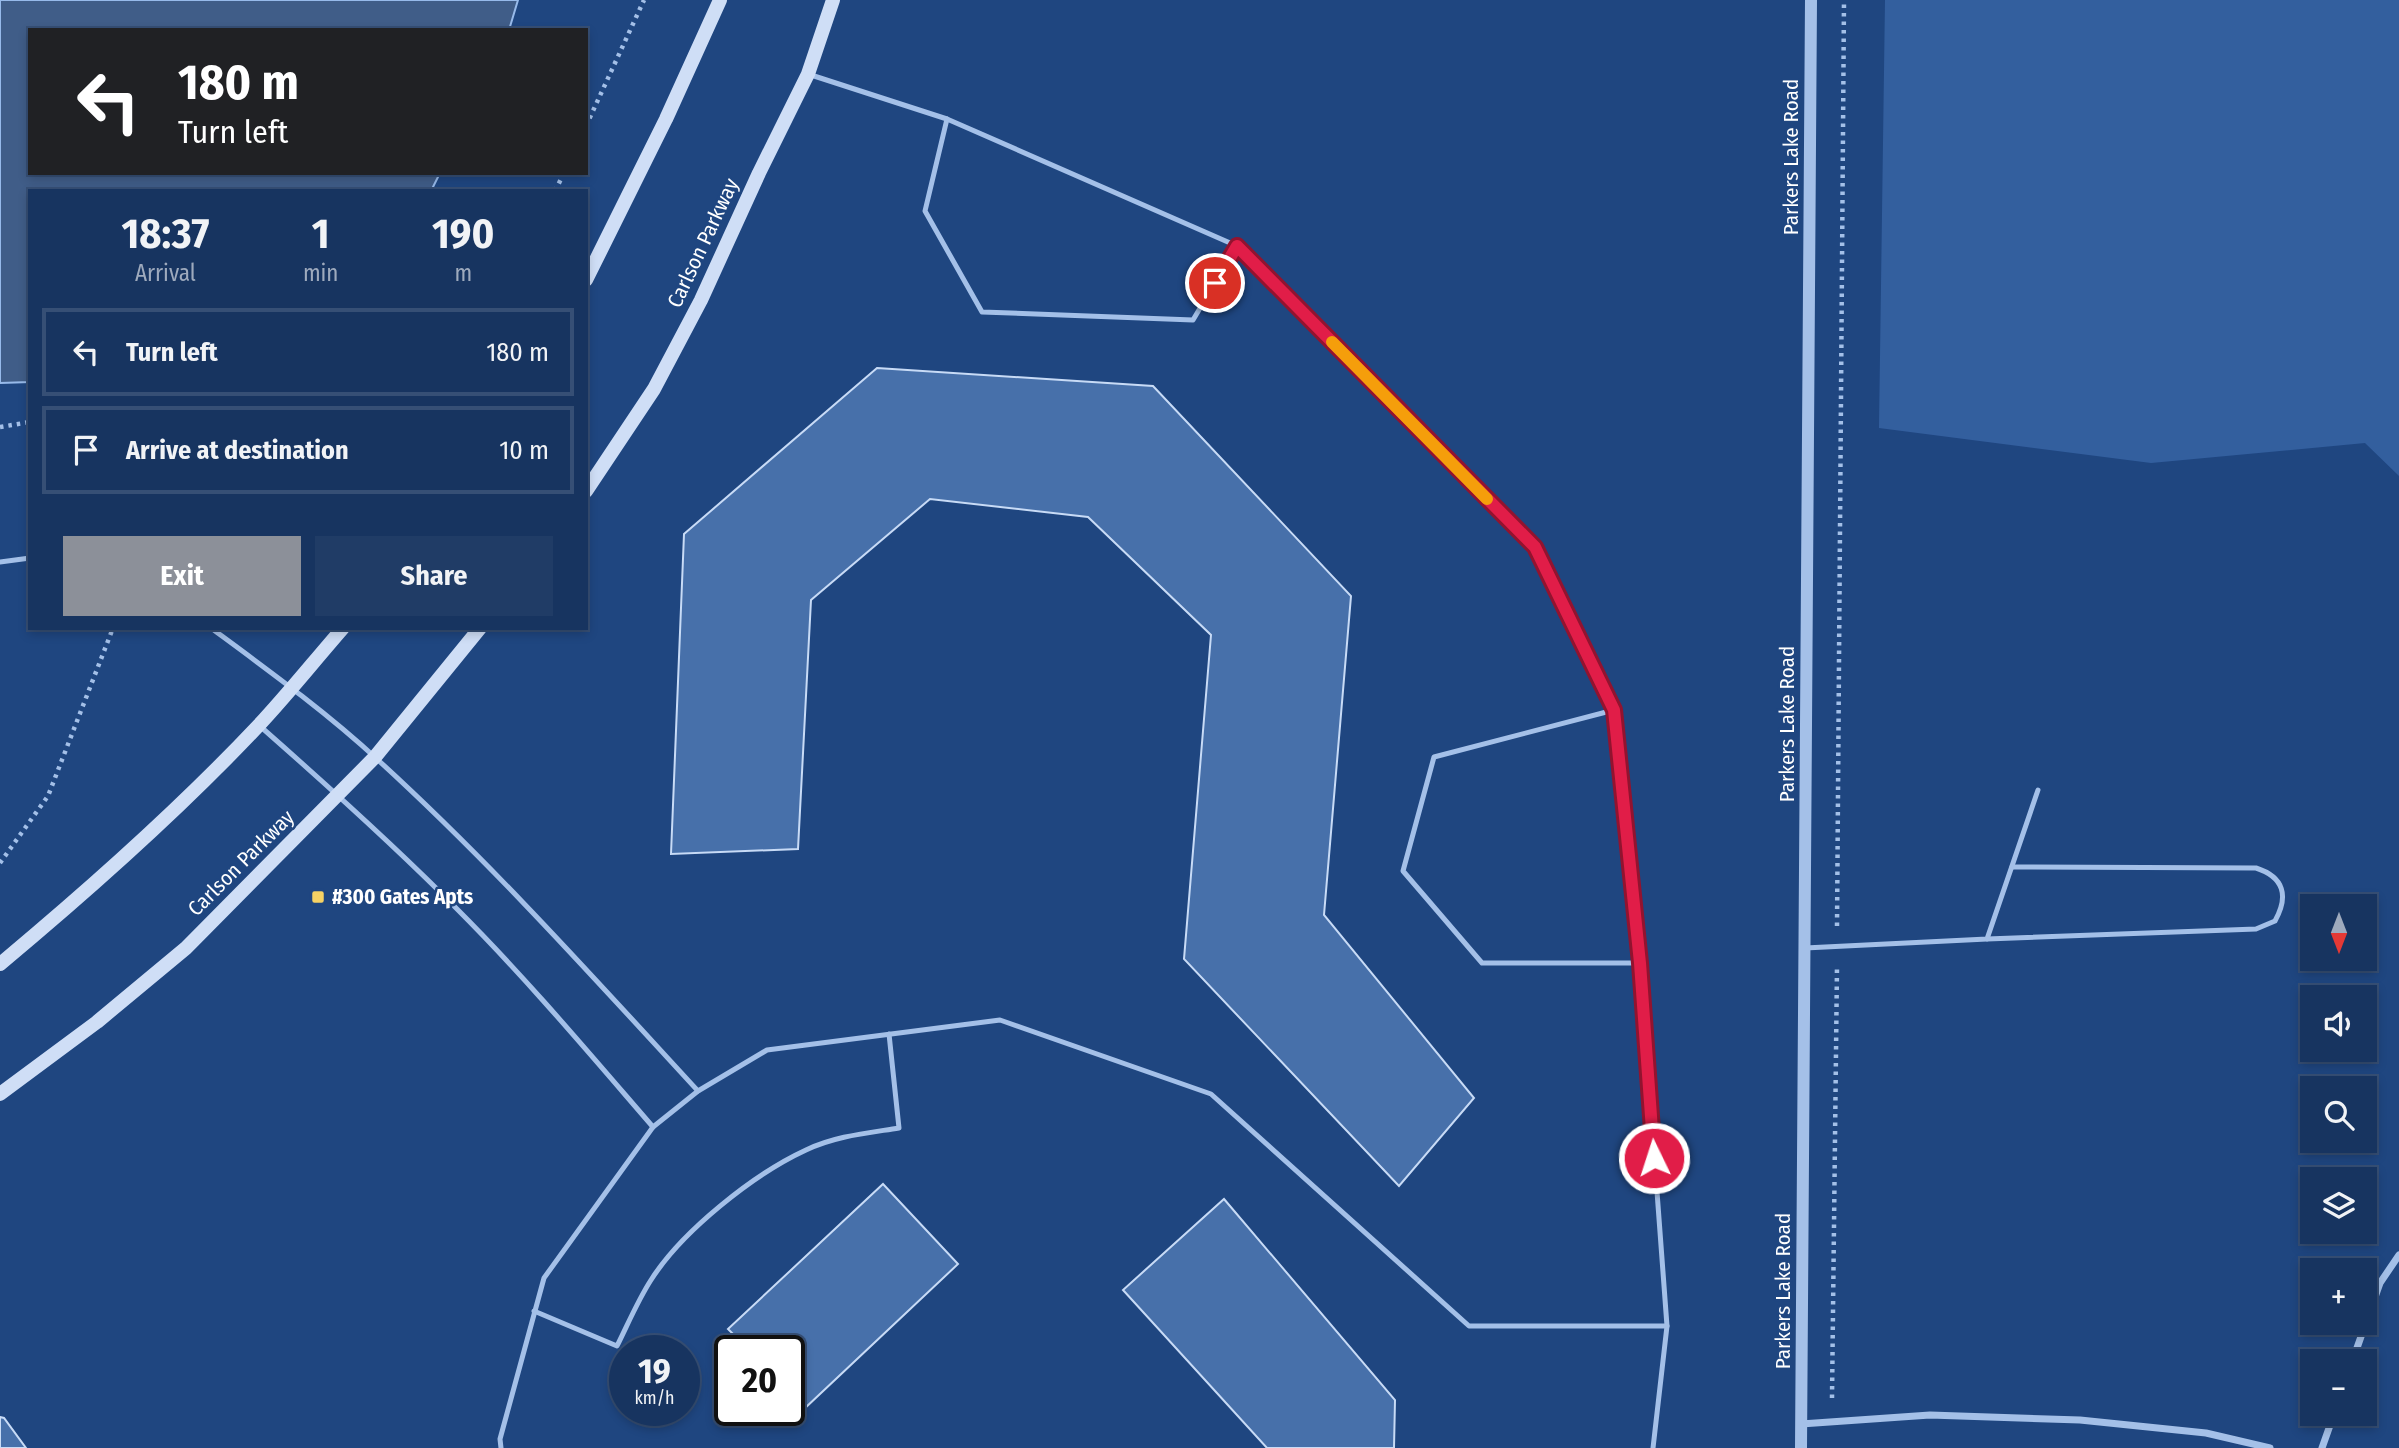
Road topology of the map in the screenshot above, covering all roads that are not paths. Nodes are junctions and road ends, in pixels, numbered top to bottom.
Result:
1 (720, 0) edge
2 (832, 0) edge
3 (1811, 0) edge
4 (808, 74) junction
5 (947, 119) junction
6 (1237, 246) junction
7 (588, 276) edge
8 (588, 488) edge
9 (28, 558) edge
10 (0, 562) edge
11 (214, 630) edge
12 (341, 630) edge
13 (478, 630) edge
14 (291, 688) junction
15 (1614, 710) junction
16 (259, 725) junction
17 (375, 757) junction
18 (2038, 790) dead end
19 (338, 795) junction
20 (2012, 866) junction
21 (1987, 939) junction
22 (1805, 948) junction
23 (1640, 963) junction
24 (0, 964) edge
25 (890, 1034) junction
26 (698, 1091) junction
27 (0, 1094) edge
28 (653, 1127) junction
29 (2399, 1255) edge
30 (534, 1311) junction
31 (1667, 1326) junction
32 (2357, 1349) edge
33 (1801, 1424) junction
34 (2330, 1426) edge
35 (501, 1448) edge
36 (1653, 1448) edge
37 (1801, 1448) edge
38 (2270, 1448) edge
39 (2322, 1448) edge

1 - 7 main road
2 - 4 main road, Carlson Parkway
3 - 22 street, Parkers Lake Road
4 - 5 lane
4 - 8 main road, Carlson Parkway
5 - 6 lane
5 - 6 lane
6 - 15 lane
9 - 10 lane
11 - 14 lane
12 - 14 main road
13 - 17 main road, Carlson Parkway
14 - 16 main road
14 - 17 lane
15 - 23 lane
15 - 23 lane
16 - 19 lane
16 - 24 main road
17 - 19 main road, Carlson Parkway
17 - 26 lane
18 - 20 lane
19 - 27 main road, Carlson Parkway
19 - 28 lane
20 - 21 lane
20 - 21 lane
21 - 22 lane
22 - 33 street, Parkers Lake Road
23 - 31 lane
25 - 26 lane
25 - 30 lane
25 - 31 lane
26 - 28 lane
28 - 30 lane
29 - 32 street
30 - 35 lane
31 - 36 lane
33 - 37 street, Parkers Lake Road
33 - 38 street
34 - 39 street

